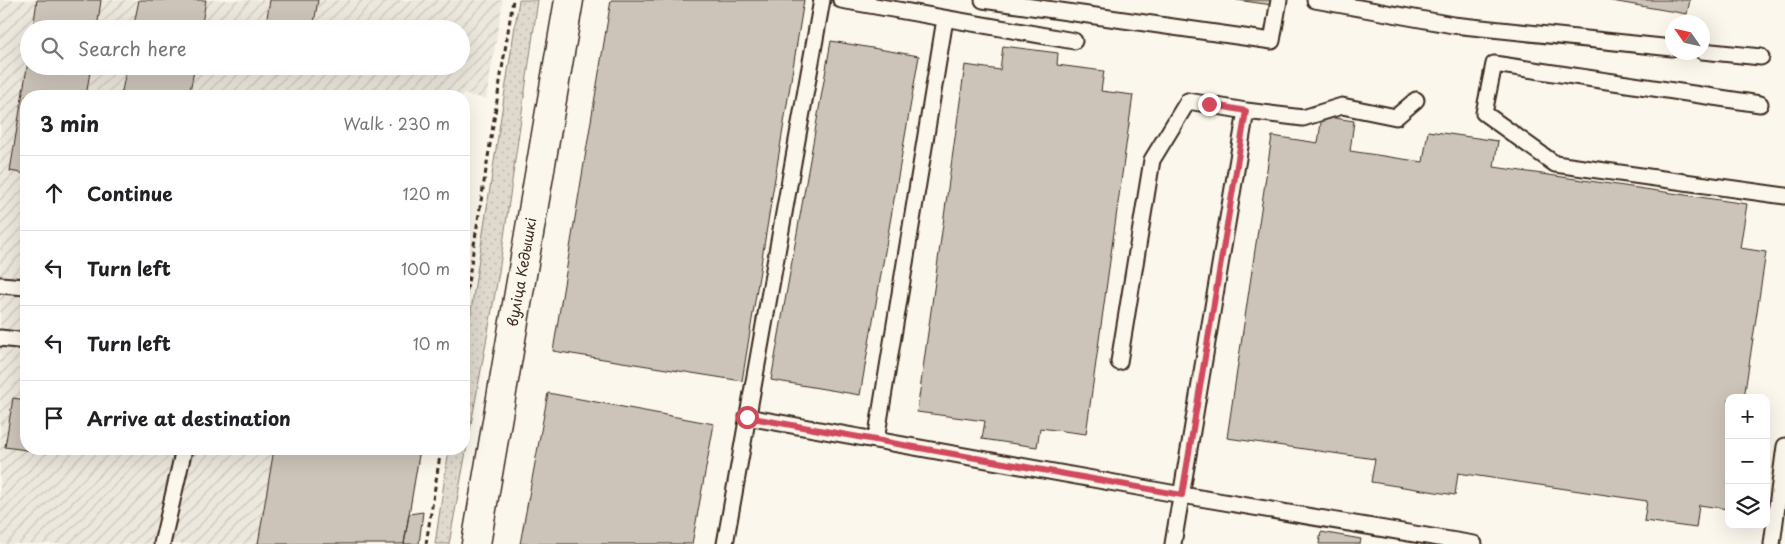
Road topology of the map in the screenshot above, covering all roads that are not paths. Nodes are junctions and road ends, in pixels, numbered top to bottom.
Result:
1 (569, 0) edge
2 (822, 0) edge
3 (840, 0) edge
4 (983, 0) edge
5 (1280, 0) edge
6 (1315, 0) edge
7 (945, 18) junction
8 (1074, 41) dead end
9 (1665, 47) edge
10 (1710, 52) edge
11 (1761, 57) dead end
12 (1416, 100) dead end
13 (1760, 104) dead end
14 (1246, 111) junction
15 (1785, 196) edge
16 (0, 285) edge
17 (20, 287) edge
18 (0, 338) edge
19 (20, 341) edge
20 (1119, 362) dead end
21 (747, 417) junction
22 (876, 440) junction
23 (1785, 446) edge
24 (183, 455) edge
25 (1182, 495) junction
26 (1407, 538) edge
27 (162, 544) edge
28 (476, 544) edge
29 (725, 544) edge
30 (1173, 544) edge
31 (1474, 544) edge
32 (1772, 544) edge

1 - 28 street, вуліца Кедышкі
2 - 21 lane
3 - 7 lane
4 - 5 lane
6 - 9 lane
7 - 8 lane
7 - 22 lane
10 - 11 lane
12 - 14 lane
13 - 15 lane
14 - 20 lane
14 - 25 lane
16 - 17 lane
18 - 19 lane
21 - 22 lane
21 - 29 lane
22 - 25 lane
23 - 32 lane
24 - 27 lane
25 - 26 lane
25 - 30 lane
26 - 31 lane

